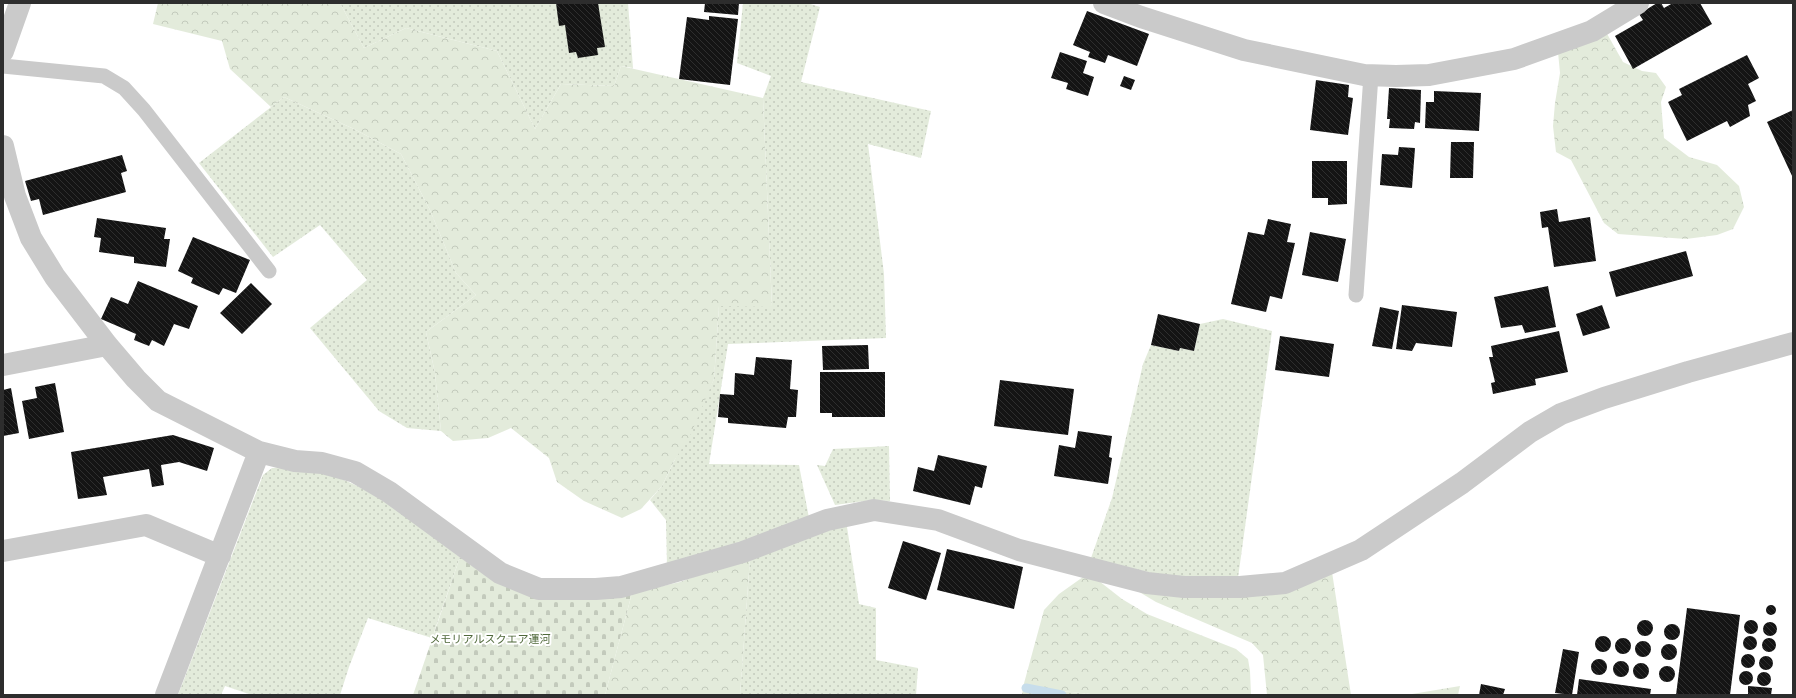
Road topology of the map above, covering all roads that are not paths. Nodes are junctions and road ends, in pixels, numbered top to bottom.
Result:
1 (20, 3) edge
2 (1104, 3) edge
3 (1638, 3) edge
4 (3, 51) edge
5 (3, 66) edge
6 (1371, 75) junction
7 (3, 146) edge
8 (269, 271) dead end
9 (1356, 295) dead end
10 (1793, 343) edge
11 (107, 345) junction
12 (3, 365) edge
13 (259, 452) junction
14 (3, 551) edge
15 (220, 556) junction
16 (166, 695) edge

1 - 4 street
2 - 6 street
3 - 6 street
5 - 8 lane
6 - 9 lane
7 - 11 street
10 - 13 street
11 - 12 street
11 - 13 street
13 - 15 street
14 - 15 street
15 - 16 street

